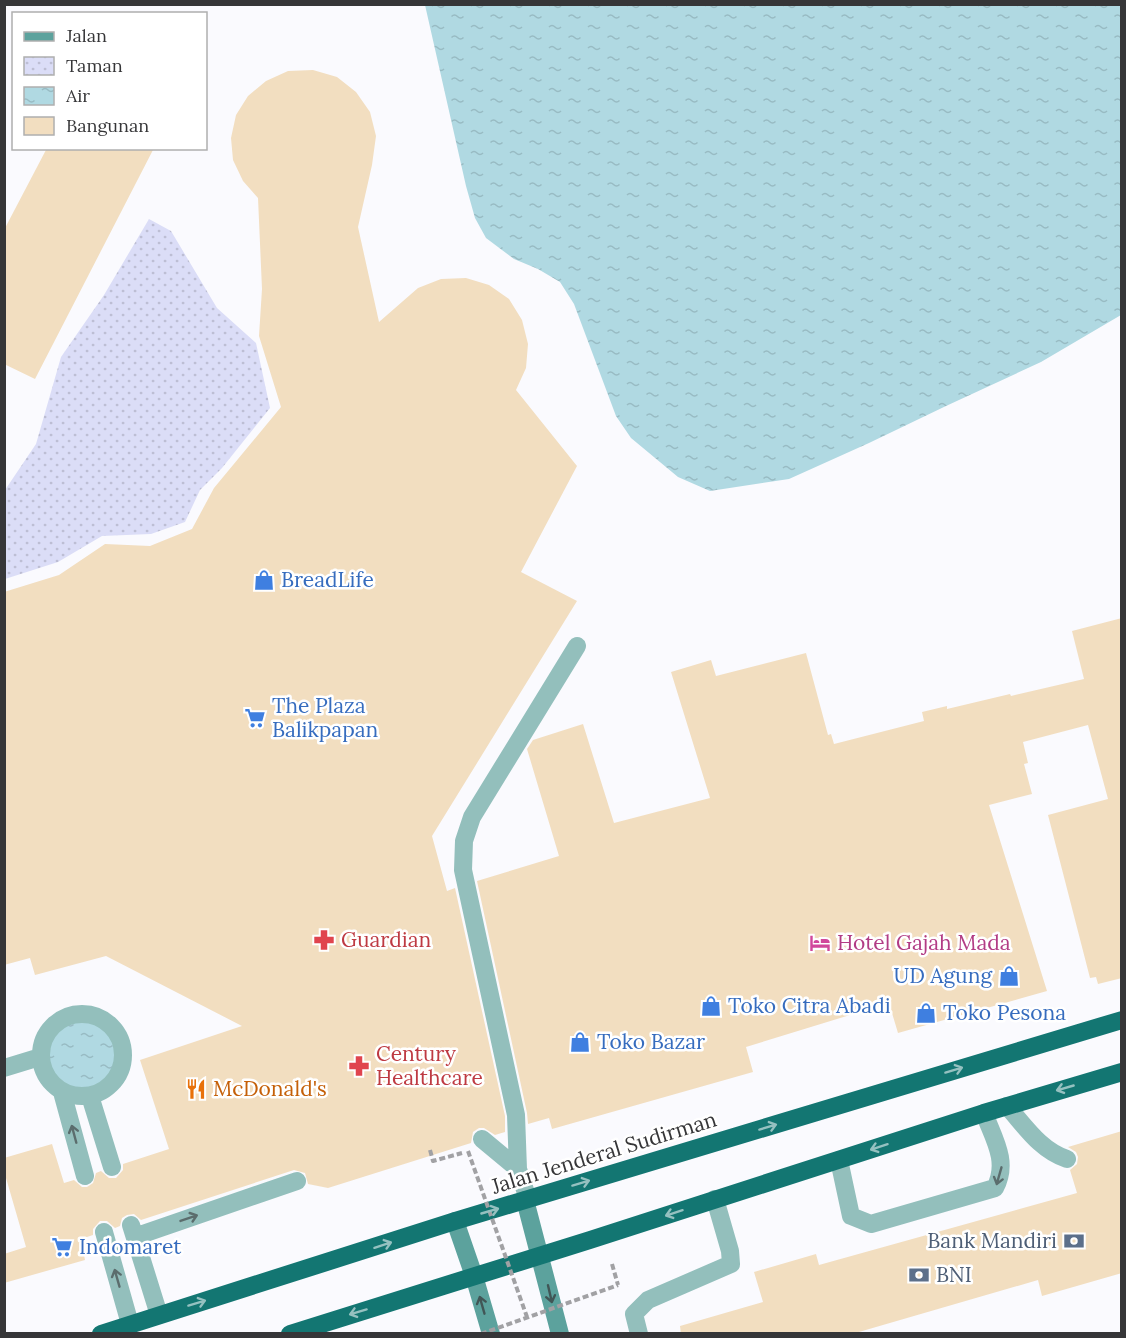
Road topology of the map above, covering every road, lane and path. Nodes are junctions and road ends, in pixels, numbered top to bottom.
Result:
1 (577, 645) dead end
2 (1122, 1020) edge
3 (40, 1057) junction
4 (4, 1068) edge
5 (1122, 1072) edge
6 (62, 1092) junction
7 (90, 1096) junction
8 (1007, 1106) junction
9 (984, 1113) junction
10 (475, 1145) junction
11 (430, 1150) dead end
12 (1067, 1159) dead end
13 (839, 1160) junction
14 (112, 1167) dead end
15 (518, 1169) junction
16 (85, 1176) dead end
17 (297, 1181) dead end
18 (715, 1199) junction
19 (527, 1200) junction
20 (455, 1221) junction
21 (104, 1232) dead end
22 (541, 1255) junction
23 (612, 1264) dead end
24 (474, 1276) junction
25 (159, 1315) junction
26 (527, 1317) junction
27 (130, 1324) junction
28 (101, 1334) edge
29 (290, 1334) edge
30 (481, 1334) edge
31 (490, 1334) edge
32 (560, 1334) edge
33 (639, 1334) edge

1 - 15 lane
19 -> 2 highway, Jalan Jenderal Sudirman
3 - 4 lane
3 - 6 lane
3 - 7 lane
5 -> 8 highway
6 - 7 lane
16 -> 6 lane
7 - 14 lane
8 - 9 highway
8 - 12 lane
9 -> 13 highway
9 -> 13 lane
10 - 11 path
10 - 15 lane
10 - 26 path, bridge
13 - 18 highway
15 - 19 lane
25 -> 17 lane
18 -> 22 highway
18 - 33 lane
20 -> 19 highway, Jalan Jenderal Sudirman
19 - 22 main road
20 - 24 main road
25 -> 20 highway, Jalan Jenderal Sudirman
27 -> 21 lane
22 - 24 highway
22 -> 32 main road
23 - 26 path, bridge
24 -> 29 highway
31 -> 24 main road
25 - 27 highway, Jalan Jenderal Sudirman
26 - 30 path, bridge
27 - 28 highway, Jalan Jenderal Sudirman

